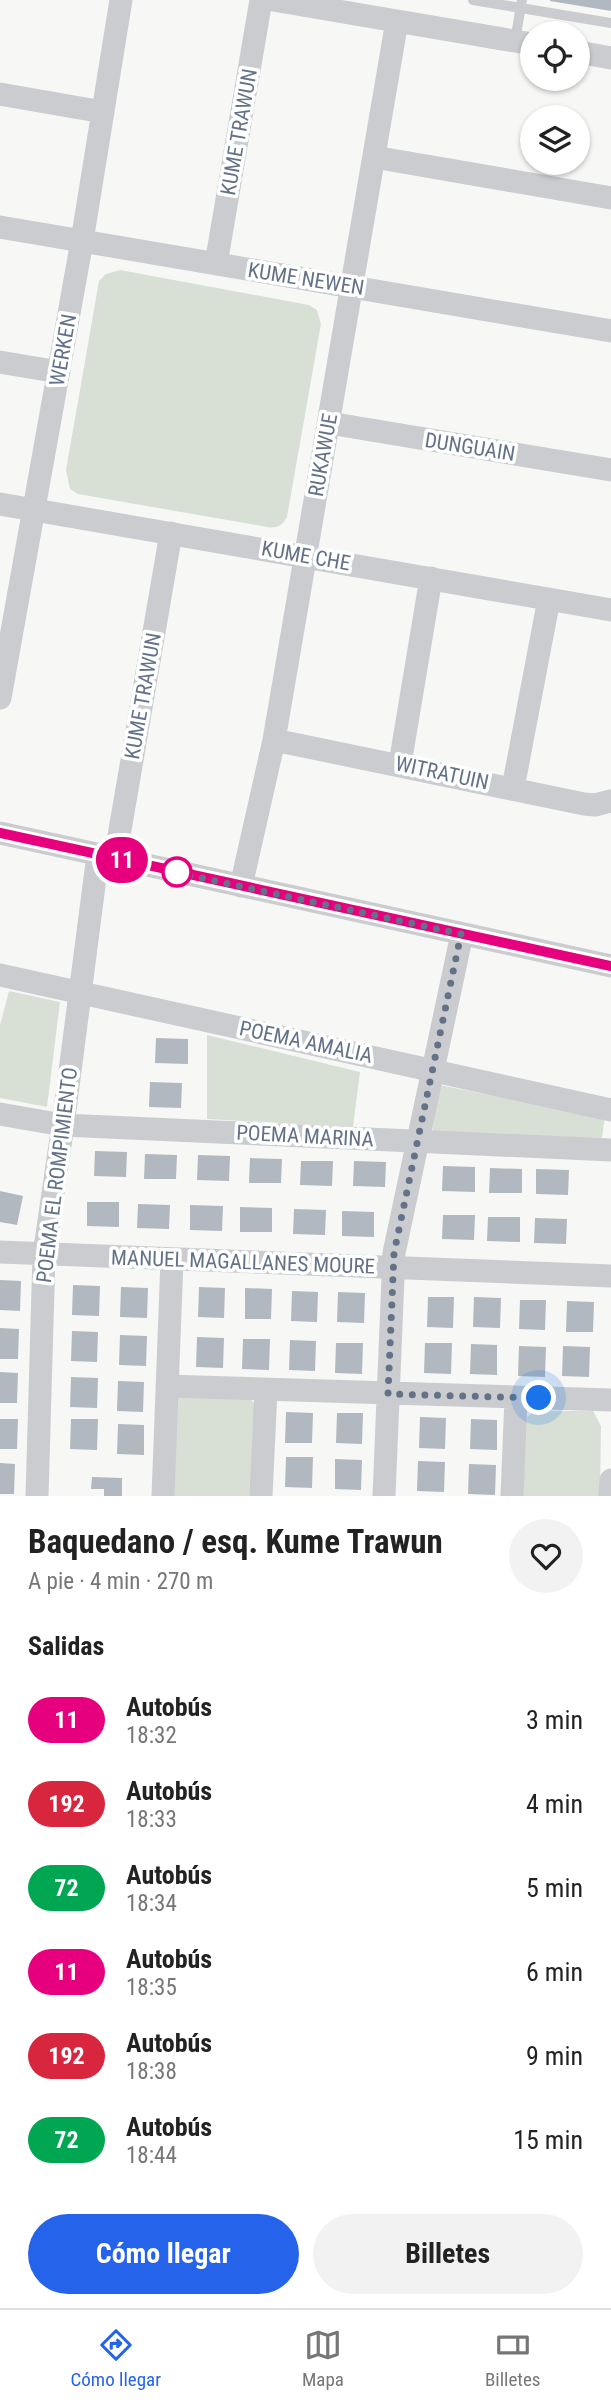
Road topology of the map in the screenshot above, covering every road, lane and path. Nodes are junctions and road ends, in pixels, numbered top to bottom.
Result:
1 (121, 0) edge
2 (261, 0) edge
3 (272, 0) edge
4 (473, 0) edge
5 (521, 4) edge
6 (346, 6) edge
7 (397, 21) junction
8 (611, 23) edge
9 (520, 42) edge
10 (590, 54) edge
11 (611, 58) edge
12 (0, 94) edge
13 (103, 112) junction
14 (374, 157) junction
15 (611, 198) edge
16 (0, 227) edge
17 (82, 241) junction
18 (216, 264) junction
19 (352, 287) junction
20 (611, 331) edge
21 (0, 362) edge
22 (59, 372) junction
23 (329, 423) junction
24 (611, 470) edge
25 (0, 504) edge
26 (35, 510) junction
27 (171, 533) junction
28 (306, 556) junction
29 (431, 578) junction
30 (549, 599) junction
31 (611, 610) edge
32 (1, 685) edge
33 (274, 740) junction
34 (400, 764) junction
35 (513, 788) junction
36 (611, 801) edge
37 (0, 833) edge
38 (106, 857) junction
39 (242, 886) junction
40 (461, 934) junction
41 (611, 966) edge
42 (0, 975) edge
43 (80, 993) junction
44 (433, 1071) junction
45 (611, 1110) edge
46 (0, 1115) edge
47 (63, 1125) junction
48 (418, 1141) junction
49 (611, 1150) edge
50 (0, 1252) edge
51 (44, 1255) junction
52 (172, 1259) junction
53 (393, 1268) junction
54 (611, 1276) edge
55 (167, 1386) junction
56 (266, 1390) junction
57 (388, 1394) junction
58 (516, 1398) junction
59 (611, 1401) edge
60 (611, 1480) edge
61 (37, 1496) edge
62 (163, 1496) edge
63 (261, 1496) edge
64 (384, 1496) edge
65 (512, 1496) edge
66 (610, 1496) edge

1 - 13 street, WERKEN
2 - 18 street, KUME TRAWUN
3 - 6 street
4 - 5 lane
5 - 8 lane
6 - 7 street
7 - 9 street
7 - 14 street, RUKAWUE
10 - 11 street
12 - 13 street
13 - 17 street, WERKEN
14 - 15 street
14 - 19 street, RUKAWUE
16 - 17 street, KUME NEWEN
17 - 18 street, KUME NEWEN
17 - 22 street, WERKEN
18 - 19 street, KUME NEWEN
19 - 20 street, KUME NEWEN
19 - 23 street, RUKAWUE
21 - 22 street
22 - 26 street, WERKEN
23 - 24 street, DUNGUAIN
23 - 28 street, RUKAWUE
25 - 26 street, KUME CHE
26 - 27 street, KUME CHE
26 - 32 street, WERKEN
27 - 28 street, KUME CHE
27 - 38 street, KUME TRAWUN
28 - 29 street, KUME CHE
28 - 33 street, RUKAWUE
29 - 30 street, KUME CHE
29 - 34 street
30 - 31 street, KUME CHE
30 - 35 street
33 - 34 street, WITRATUIN
33 - 39 street, RUKAWUE
34 - 35 street, WITRATUIN
35 - 36 street, WITRATUIN
37 - 38 street
38 - 39 street
38 - 43 street, POEMA EL ROMPIMIENTO
39 - 40 street
40 - 41 street
40 - 44 street
42 - 43 street, POEMA AMALIA
43 - 44 street, POEMA AMALIA
43 - 47 street, POEMA EL ROMPIMIENTO
44 - 45 street, POEMA AMALIA
44 - 48 street
46 - 47 street, POEMA MARINA
47 - 48 street, POEMA MARINA
47 - 51 street, POEMA EL ROMPIMIENTO
48 - 49 street, POEMA MARINA
48 - 53 street
50 - 51 street, MANUEL MAGALLANES MOURE
51 - 52 street, MANUEL MAGALLANES MOURE
51 - 61 street, POEMA EL ROMPIMIENTO
52 - 53 street, MANUEL MAGALLANES MOURE
52 - 55 street
53 - 54 street, MANUEL MAGALLANES MOURE
53 - 57 street
55 - 56 street
55 - 62 street
56 - 57 street
56 - 63 street
57 - 58 street
57 - 64 street
58 - 59 street
58 - 65 street
60 - 66 street

